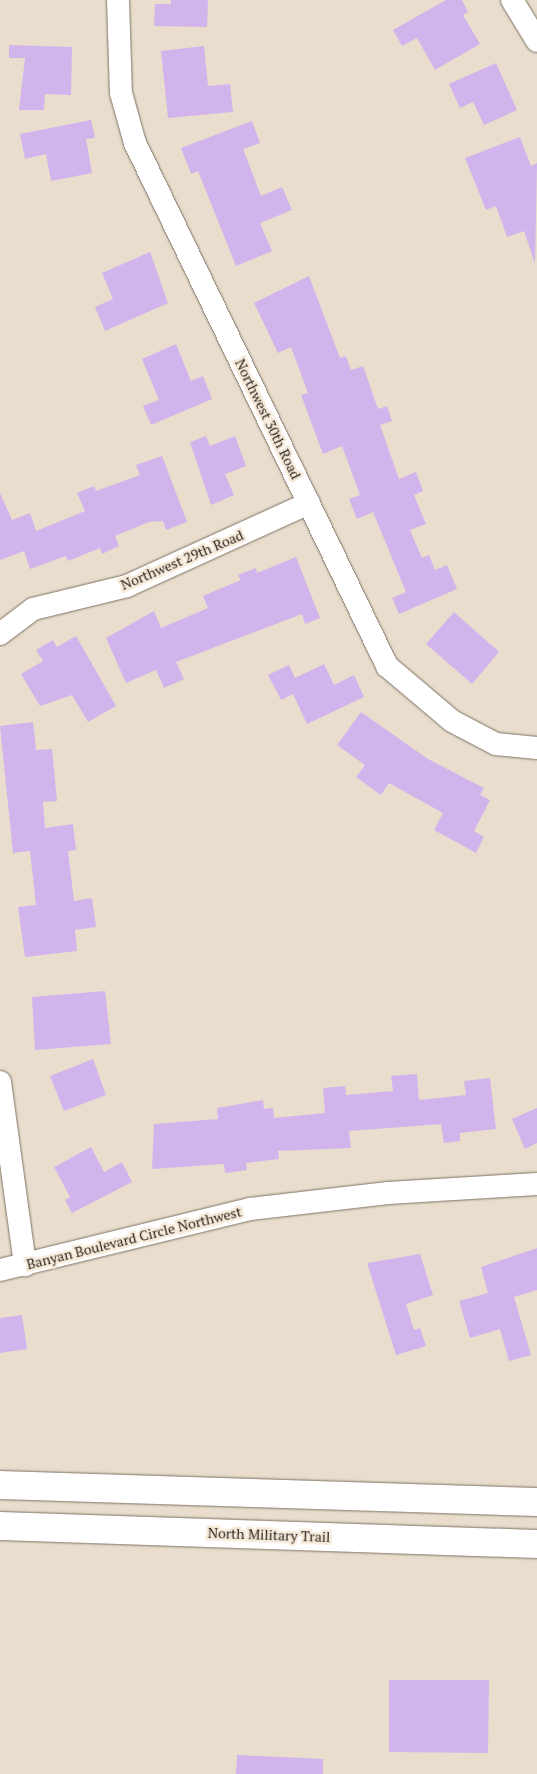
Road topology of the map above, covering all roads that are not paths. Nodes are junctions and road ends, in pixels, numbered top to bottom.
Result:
1 (118, 0) edge
2 (512, 0) edge
3 (537, 41) edge
4 (309, 504) junction
5 (0, 634) edge
6 (537, 748) edge
7 (0, 1082) edge
8 (537, 1184) edge
9 (25, 1265) junction
10 (0, 1270) edge
11 (0, 1485) edge
12 (537, 1502) edge
13 (0, 1526) edge
14 (537, 1544) edge

1 - 4 street, Northwest 30th Road
2 - 3 street
4 - 5 street, Northwest 29th Road
4 - 6 street, Northwest 30th Road
7 - 9 street
8 - 9 street, Banyan Boulevard Circle Northwest
9 - 10 street, Banyan Boulevard Circle Northwest
11 - 12 main road
13 - 14 main road, North Military Trail

